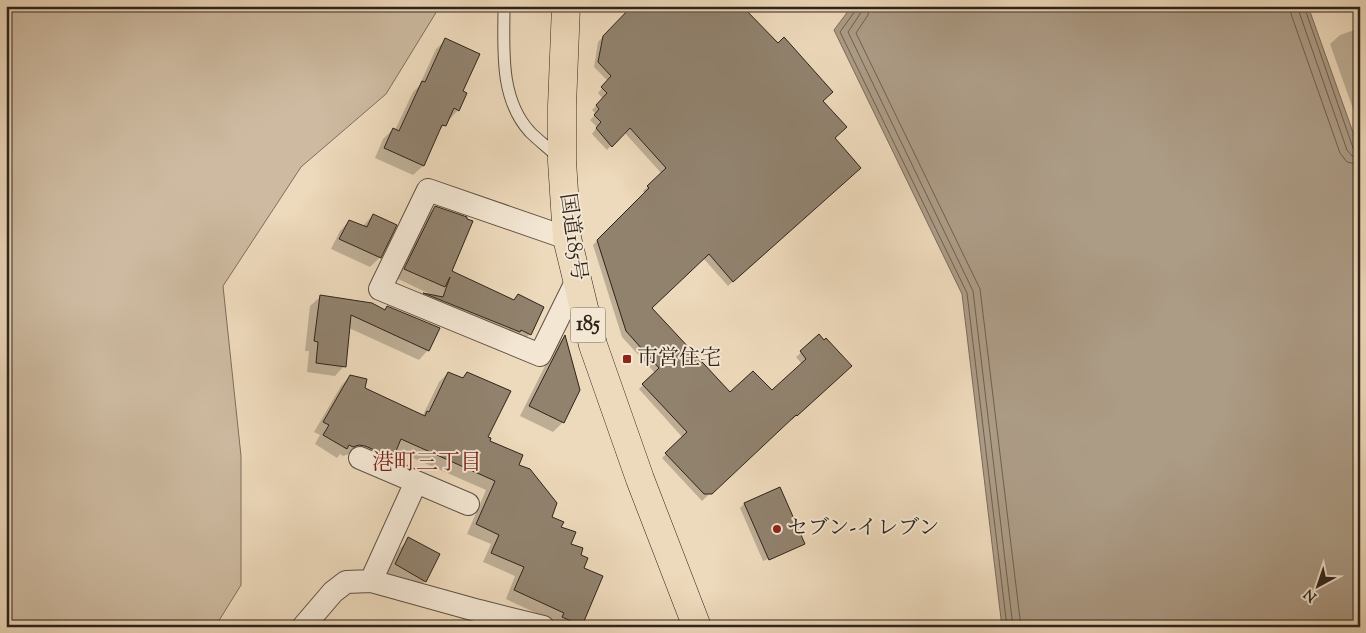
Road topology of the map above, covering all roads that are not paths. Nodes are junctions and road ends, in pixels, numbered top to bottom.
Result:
1 (504, 6) edge
2 (566, 6) edge
3 (562, 160) junction
4 (567, 238) junction
5 (577, 280) junction
6 (360, 458) dead end
7 (416, 482) junction
8 (468, 504) dead end
9 (371, 581) junction
10 (303, 627) edge
11 (543, 627) edge
12 (697, 627) edge

1 - 3 lane
2 - 3 highway, 国道185号 / 185
3 - 4 highway, 国道185号 / 185
4 - 5 highway, 国道185号 / 185
4 - 5 street
5 - 12 highway, 国道185号 / 185
6 - 7 street
7 - 8 street
7 - 9 street
9 - 10 street
9 - 11 street

